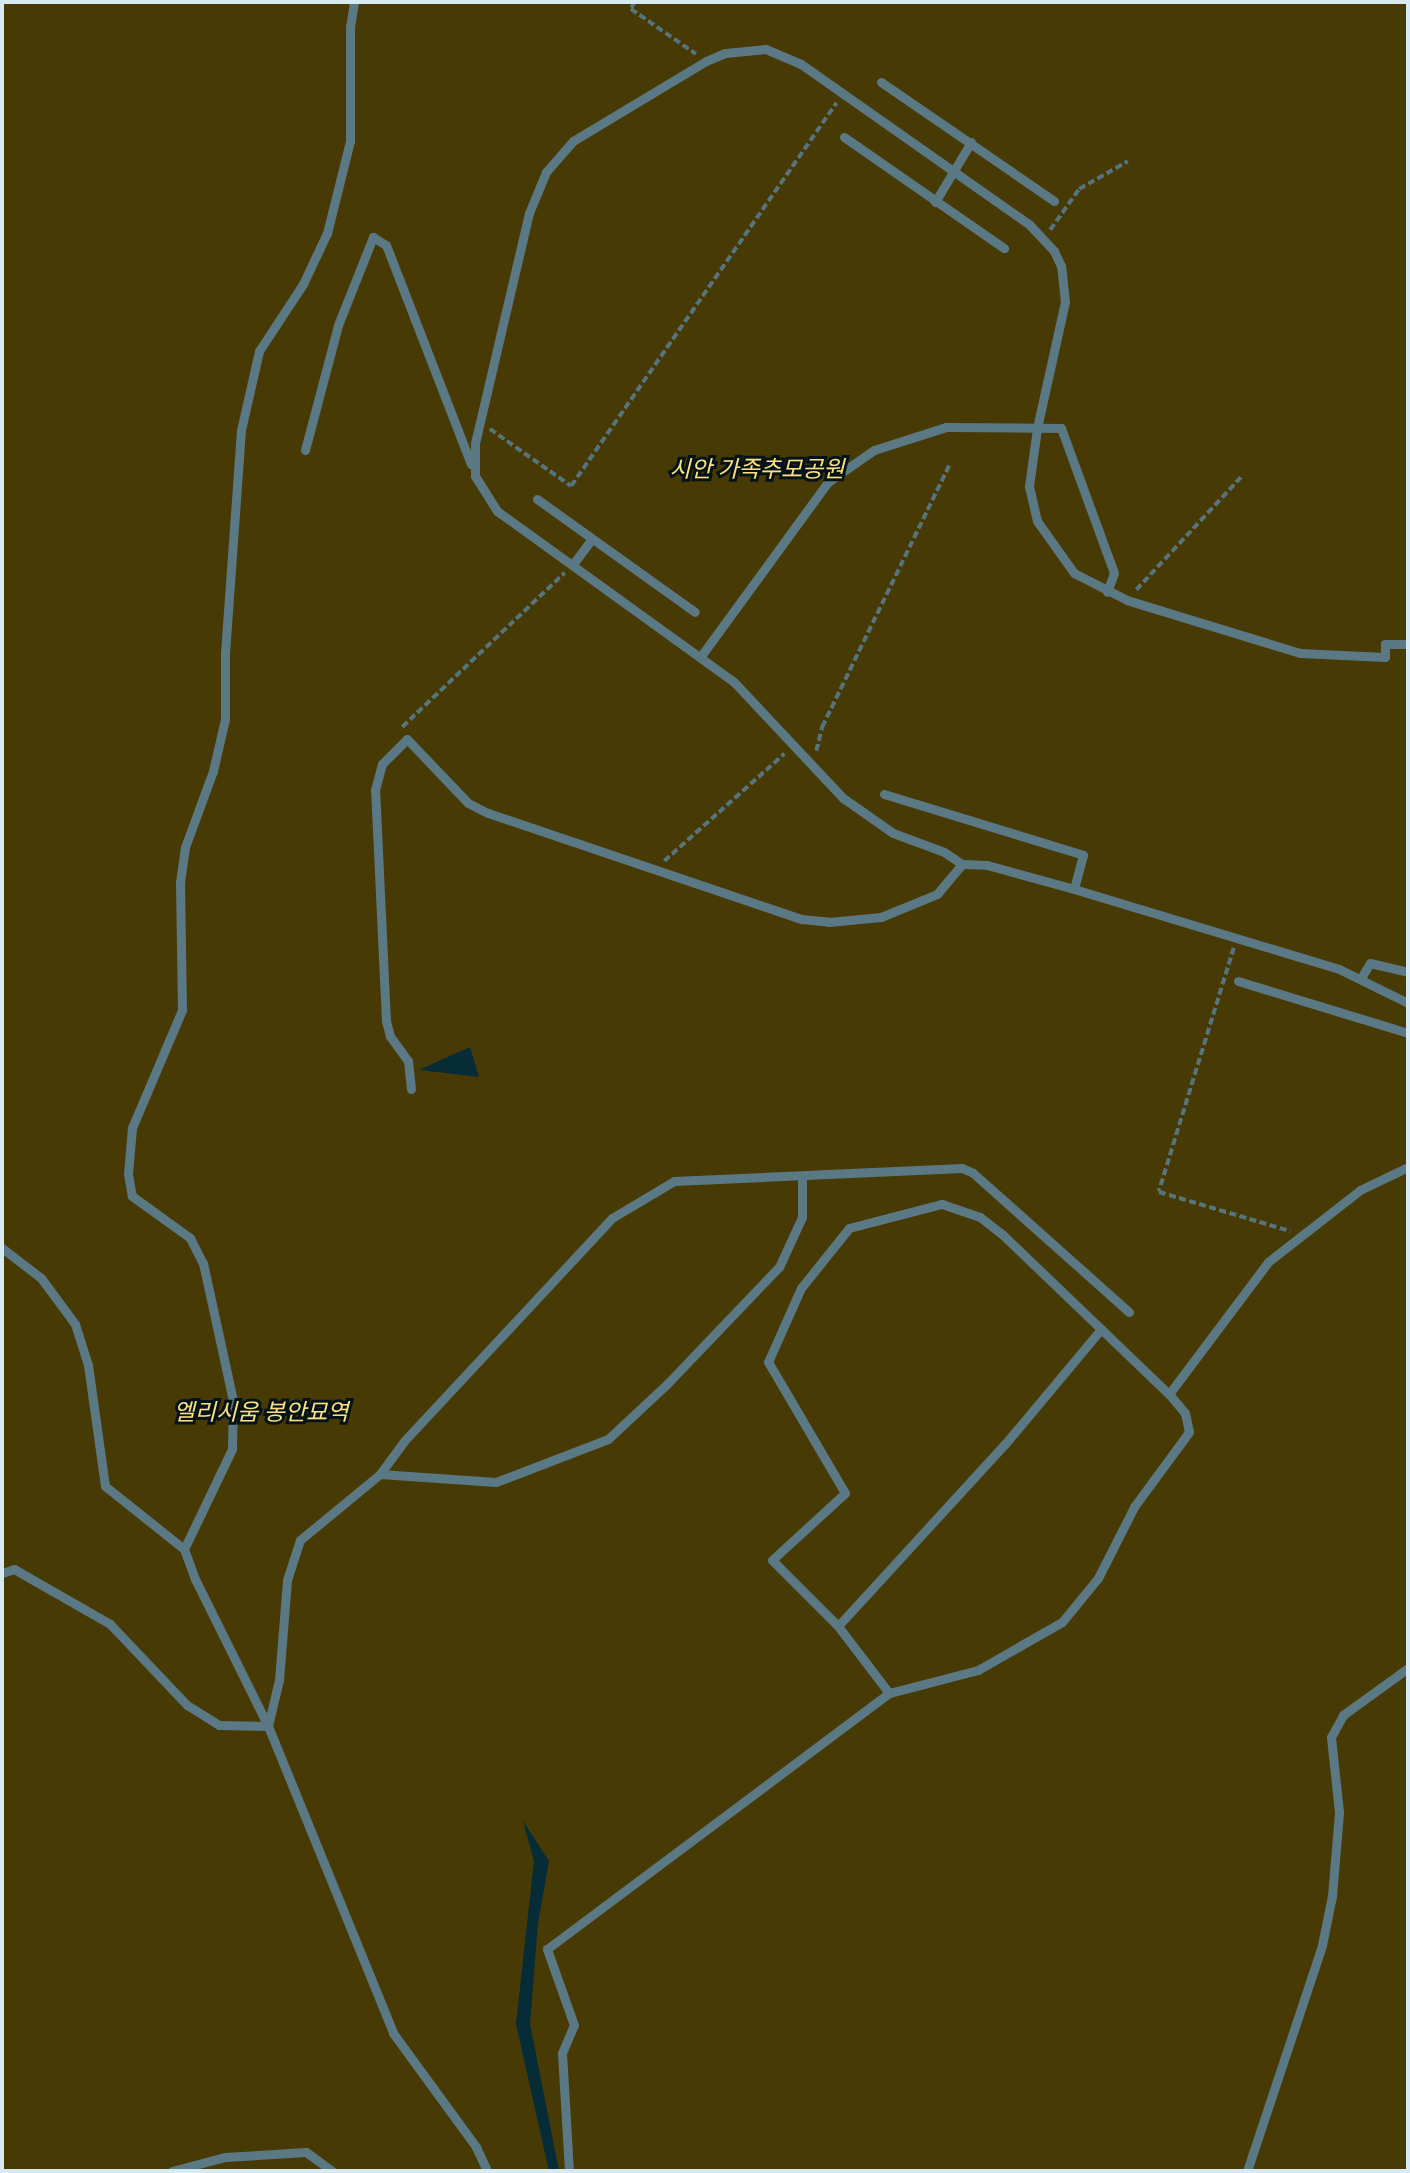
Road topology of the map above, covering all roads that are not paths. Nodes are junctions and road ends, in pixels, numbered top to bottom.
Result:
1 (354, 2) edge
2 (881, 82) dead end
3 (844, 137) dead end
4 (971, 142) junction
5 (954, 172) junction
6 (935, 201) junction
7 (1054, 201) dead end
8 (1004, 248) dead end
9 (1037, 428) junction
10 (305, 450) dead end
11 (475, 476) junction
12 (537, 499) dead end
13 (591, 540) junction
14 (573, 564) junction
15 (1107, 592) junction
16 (695, 612) dead end
17 (1408, 644) edge
18 (701, 656) junction
19 (884, 794) dead end
20 (962, 864) junction
21 (1074, 889) junction
22 (1408, 972) edge
23 (1361, 978) junction
24 (1238, 981) dead end
25 (1408, 1003) edge
26 (1408, 1033) edge
27 (411, 1090) dead end
28 (1408, 1167) edge
29 (802, 1177) junction
30 (2, 1248) edge
31 (1129, 1312) dead end
32 (1101, 1329) junction
33 (1169, 1394) junction
34 (380, 1474) junction
35 (184, 1549) junction
36 (2, 1573) edge
37 (838, 1626) junction
38 (1408, 1668) edge
39 (890, 1693) junction
40 (268, 1726) junction
41 (172, 2171) edge
42 (332, 2171) edge
43 (487, 2171) edge
44 (569, 2171) edge
45 (1247, 2171) edge

1 - 35 lane
2 - 4 lane
3 - 6 lane
4 - 5 lane
4 - 7 lane
5 - 6 lane
5 - 9 lane
5 - 11 lane
6 - 8 lane
9 - 15 lane
9 - 15 lane
9 - 18 lane
10 - 11 lane
11 - 14 lane
12 - 13 lane
13 - 14 lane
13 - 16 lane
14 - 18 lane
15 - 17 lane
18 - 20 lane
19 - 21 lane
20 - 21 lane
20 - 27 lane
21 - 23 lane
22 - 23 lane
23 - 25 lane
24 - 26 lane
28 - 33 lane
29 - 31 lane
29 - 34 lane
29 - 34 lane
30 - 35 lane
32 - 33 lane
32 - 37 lane
32 - 37 lane
33 - 39 lane
34 - 40 lane
35 - 40 lane
36 - 40 lane
37 - 39 lane
38 - 45 lane
39 - 44 lane
40 - 43 lane
41 - 42 lane

